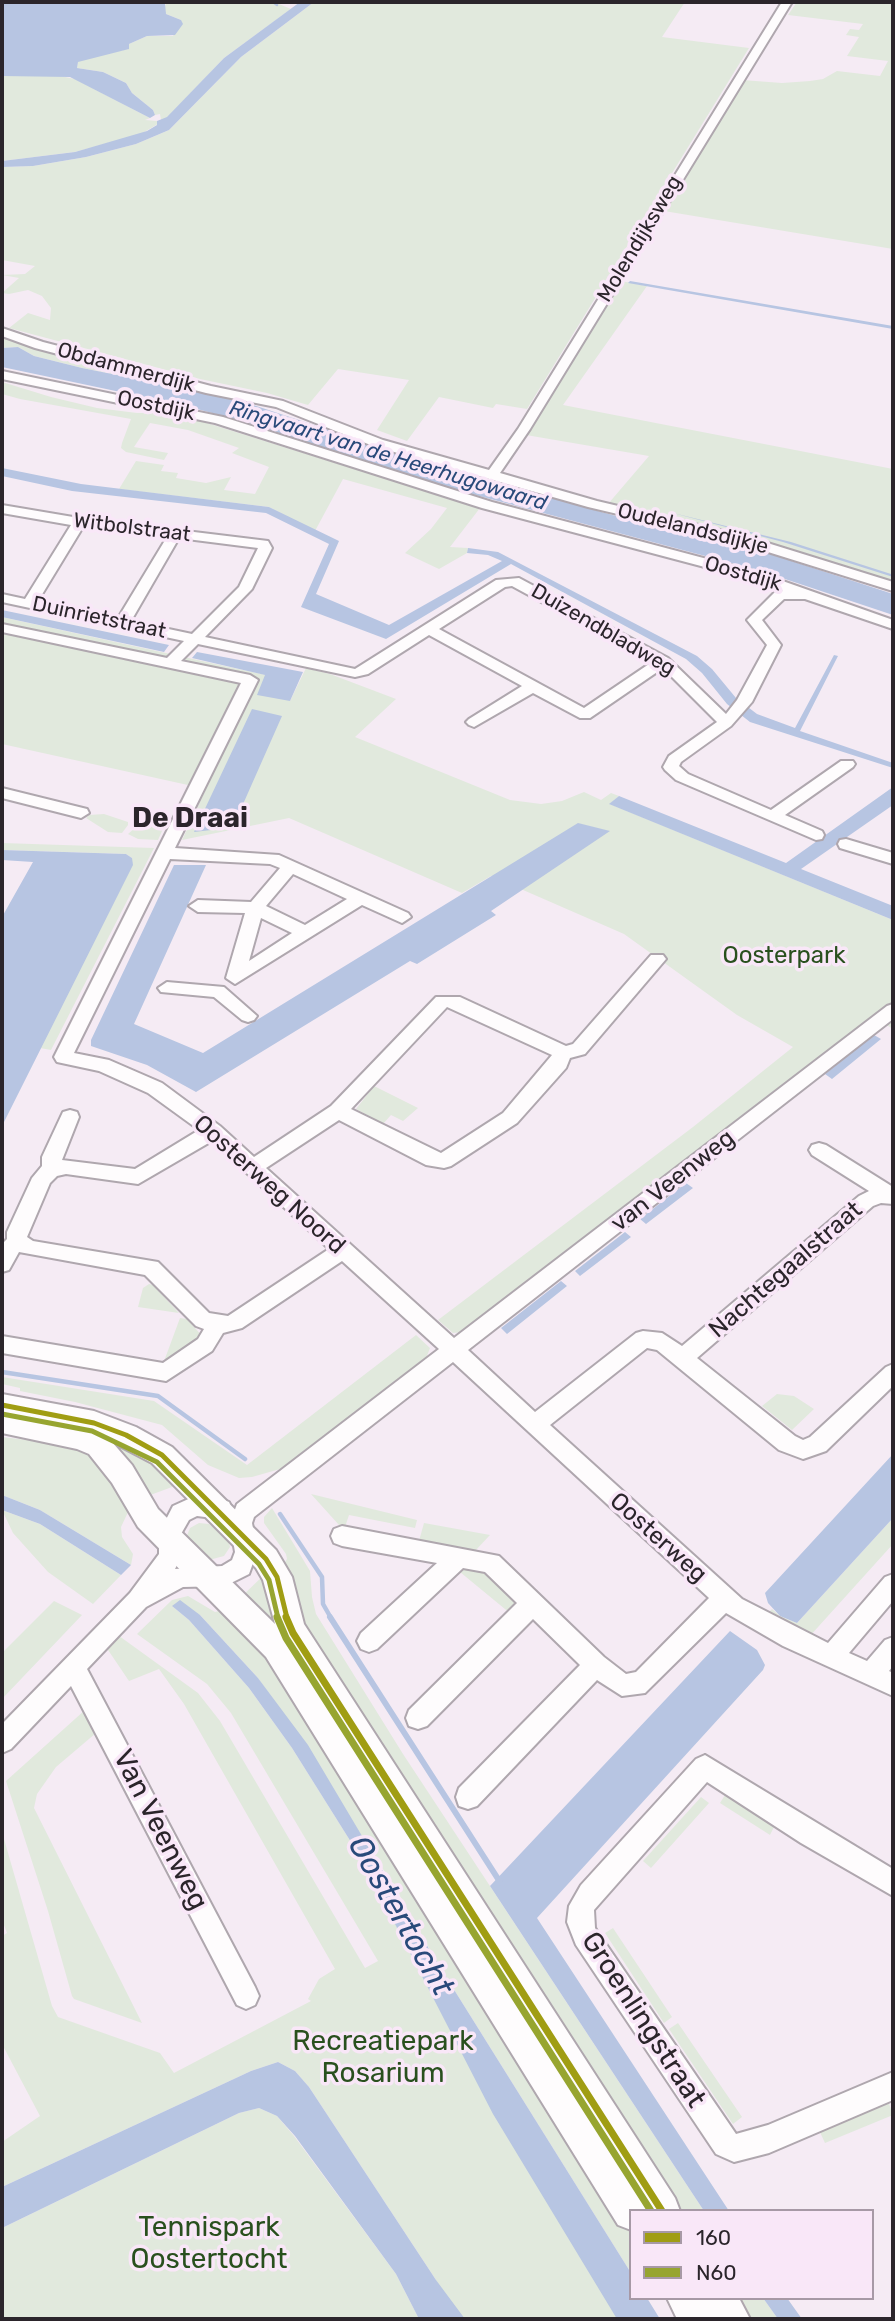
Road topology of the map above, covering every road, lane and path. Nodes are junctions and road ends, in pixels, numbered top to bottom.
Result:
1 (787, 2) edge
2 (2, 332) edge
3 (2, 374) edge
4 (492, 475) junction
5 (2, 509) edge
6 (79, 523) junction
7 (589, 533) junction
8 (175, 534) junction
9 (893, 587) edge
10 (780, 595) junction
11 (819, 597) junction
12 (2, 598) edge
13 (30, 603) junction
14 (123, 623) junction
15 (893, 625) edge
16 (2, 628) edge
17 (428, 629) junction
18 (196, 638) junction
19 (663, 661) junction
20 (170, 664) junction
21 (533, 686) junction
22 (735, 713) junction
23 (474, 722) dead end
24 (847, 764) dead end
25 (2, 793) edge
26 (81, 813) dead end
27 (773, 816) junction
28 (816, 835) dead end
29 (846, 845) dead end
30 (172, 853) junction
31 (893, 859) edge
32 (291, 866) junction
33 (361, 898) junction
34 (198, 906) dead end
35 (255, 908) junction
36 (402, 917) dead end
37 (306, 933) junction
38 (657, 959) dead end
39 (235, 978) junction
40 (167, 988) dead end
41 (218, 990) junction
42 (893, 1010) edge
43 (248, 1016) dead end
44 (562, 1054) junction
45 (338, 1111) junction
46 (71, 1117) dead end
47 (213, 1131) junction
48 (819, 1150) dead end
49 (253, 1167) junction
50 (52, 1169) junction
51 (893, 1197) edge
52 (18, 1241) junction
53 (342, 1250) junction
54 (2, 1264) edge
55 (217, 1325) junction
56 (2, 1345) edge
57 (452, 1351) junction
58 (683, 1358) junction
59 (893, 1373) edge
60 (2, 1405) edge
61 (2, 1422) edge
62 (534, 1425) junction
63 (289, 1479) junction
64 (217, 1509) junction
65 (244, 1536) junction
66 (342, 1536) dead end
67 (170, 1542) junction
68 (459, 1557) junction
69 (204, 1575) junction
70 (893, 1584) edge
71 (724, 1598) junction
72 (138, 1600) junction
73 (533, 1603) junction
74 (369, 1641) dead end
75 (893, 1648) edge
76 (831, 1657) junction
77 (74, 1665) junction
78 (596, 1665) junction
79 (870, 1675) junction
80 (893, 1685) edge
81 (418, 1717) dead end
82 (2, 1741) edge
83 (467, 1797) dead end
84 (893, 1883) edge
85 (246, 1996) dead end
86 (893, 2086) edge
87 (629, 2209) edge
88 (661, 2209) edge
89 (686, 2300) edge
90 (718, 2300) edge
91 (698, 2319) edge
92 (731, 2319) edge

1 - 4 street, Molendijksweg
2 - 4 street, Obdammerdijk
3 - 7 street, Oostdijk
4 - 9 street, Oudelandsdijkje
5 - 6 street, Witbolstraat
6 - 8 street, Witbolstraat
6 - 13 street
7 - 10 street, Oostdijk
7 - 11 street, Oostdijk
8 - 14 street
8 - 18 street, Witbolstraat
10 - 11 street, Oostdijk
10 - 22 street
11 - 15 street, Oostdijk
12 - 13 street, Duinrietstraat
13 - 14 street, Duinrietstraat
14 - 18 street, Duinrietstraat
16 - 20 street
17 - 18 street, Duizendbladweg
17 - 19 street, Duizendbladweg
17 - 21 street
18 - 20 street
19 - 21 street
19 - 22 street, Duizendbladweg
20 - 30 street
21 - 23 street
22 - 27 street
24 - 27 street
25 - 26 street
27 - 28 street
29 - 31 street
30 - 32 street
30 - 47 street, Oosterweg Noord
32 - 33 street
32 - 35 street
33 - 36 street
33 - 37 street
34 - 35 street
35 - 37 street
35 - 39 street
37 - 39 street
38 - 44 street
39 - 41 street
40 - 41 street
41 - 43 street
42 - 57 street, van Veenweg
44 - 45 street
44 - 45 street
45 - 49 street
46 - 50 street
47 - 49 street, Oosterweg Noord
47 - 50 street
48 - 51 street, Nachtegaalstraat
49 - 53 street, Oosterweg Noord
50 - 52 street
51 - 58 street, Nachtegaalstraat
52 - 54 street
52 - 55 street
53 - 55 street
53 - 57 street, Oosterweg Noord
55 - 56 street
57 - 62 street, Oosterweg
57 - 63 street
58 - 59 street, Nachtegaalstraat
58 - 62 street, Nachtegaalstraat
60 - 64 main road
61 - 67 main road
62 - 71 street, Oosterweg
63 - 64 street
63 - 65 street
64 - 65 main road
64 - 67 street
65 - 69 street
65 - 88 main road
66 - 68 street
67 - 69 main road
67 - 72 street
68 - 73 street
68 - 74 street
69 - 72 street
69 - 87 main road
70 - 76 street
71 - 76 street, Oosterweg
71 - 78 street
72 - 77 street
73 - 78 street
73 - 81 street
75 - 79 street
76 - 79 street, Oosterweg
77 - 82 street
77 - 85 street, Van Veenweg
78 - 83 street
79 - 80 street, Oosterweg
84 - 86 street, Groenlingstraat
89 - 91 main road
90 - 92 main road

